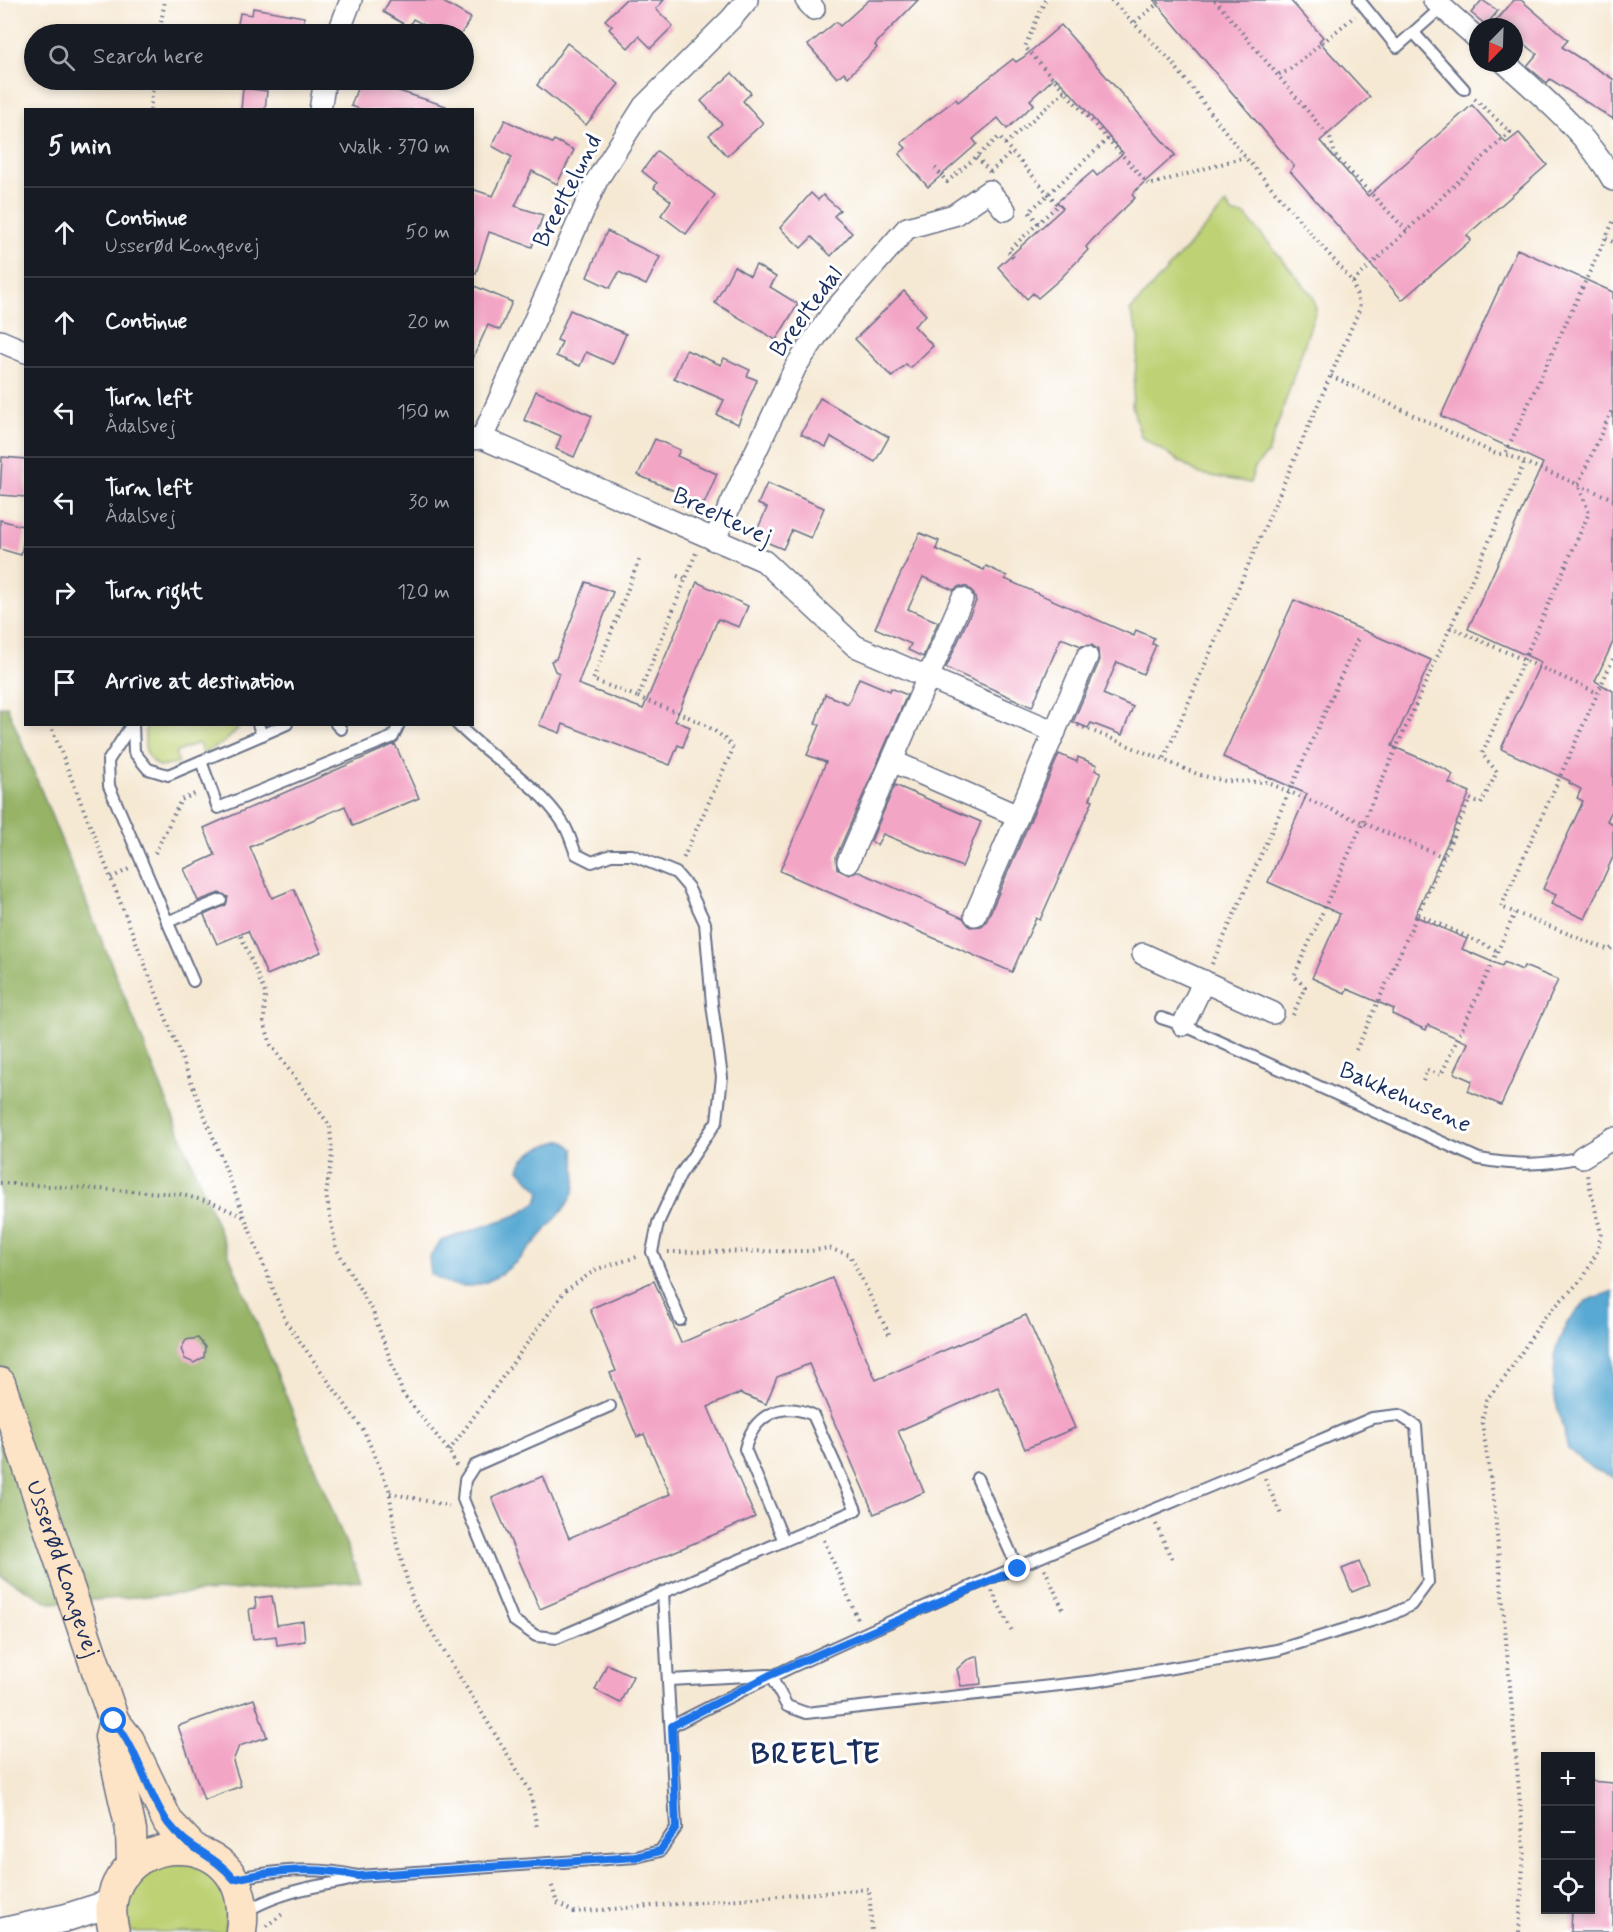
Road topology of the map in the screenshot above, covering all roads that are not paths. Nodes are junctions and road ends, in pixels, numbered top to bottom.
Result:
1 (351, 0) edge
2 (747, 0) edge
3 (1361, 4) edge
4 (1438, 4) edge
5 (342, 24) edge
6 (1469, 31) edge
7 (1415, 34) junction
8 (1515, 72) edge
9 (1464, 89) road end
10 (323, 90) edge
11 (320, 108) edge
12 (1613, 180) edge
13 (1005, 210) dead end
14 (0, 341) edge
15 (24, 351) edge
16 (477, 439) edge
17 (709, 538) junction
18 (962, 599) dead end
19 (1087, 657) dead end
20 (928, 677) junction
21 (1058, 725) junction
22 (132, 726) edge
23 (133, 726) edge
24 (278, 726) edge
25 (398, 726) edge
26 (459, 726) edge
27 (260, 730) edge
28 (201, 761) junction
29 (892, 761) junction
30 (1018, 816) junction
31 (848, 862) dead end
32 (221, 900) dead end
33 (975, 915) dead end
34 (167, 922) junction
35 (1143, 954) dead end
36 (192, 981) dead end
37 (1204, 981) junction
38 (1273, 1013) dead end
39 (1161, 1018) dead end
40 (1183, 1025) junction
41 (1613, 1138) edge
42 (1582, 1157) joint
43 (680, 1320) dead end
44 (0, 1383) edge
45 (610, 1406) dead end
46 (977, 1478) dead end
47 (784, 1541) junction
48 (1018, 1569) junction
49 (663, 1592) junction
50 (770, 1675) junction
51 (669, 1680) junction
52 (114, 1721) junction
53 (672, 1726) junction
54 (194, 1849) junction
55 (132, 1864) junction
56 (358, 1876) junction
57 (234, 1879) junction
58 (113, 1918) edge
59 (249, 1926) edge
60 (2, 1932) edge

1 - 5 street
2 - 16 street, Breeltelund
3 - 7 lane
4 - 6 street
4 - 7 lane
7 - 9 lane
8 - 12 street
10 - 11 street
13 - 17 street, Breeltedal
14 - 15 street
16 - 17 street, Breeltevej
17 - 20 street, Breeltevej
18 - 20 street
19 - 21 street
20 - 21 street, Breeltevej
20 - 29 street
21 - 30 street
22 - 34 lane
23 - 28 lane
24 - 27 lane
25 - 28 lane
26 - 43 lane
27 - 28 lane
29 - 30 street
29 - 31 street
30 - 33 street
32 - 34 lane
34 - 36 lane
35 - 37 street
37 - 38 street
37 - 40 street
39 - 40 lane, Bakkehusene
40 - 42 lane, Bakkehusene
41 - 42 street, Bakkehusene
44 - 52 main road, Usserød Kongevej
45 - 49 lane
46 - 48 lane
47 - 47 lane
47 - 49 lane
48 - 50 lane
48 - 50 lane
49 - 51 lane
50 - 51 lane
50 - 53 lane
51 - 53 lane
52 - 54 main road, Usserød Kongevej
52 - 55 main road, Usserød Kongevej
53 - 56 lane
54 - 55 main road
54 - 57 main road
55 - 58 main road
56 - 57 lane
56 - 59 lane
57 - 59 main road
58 - 60 street

